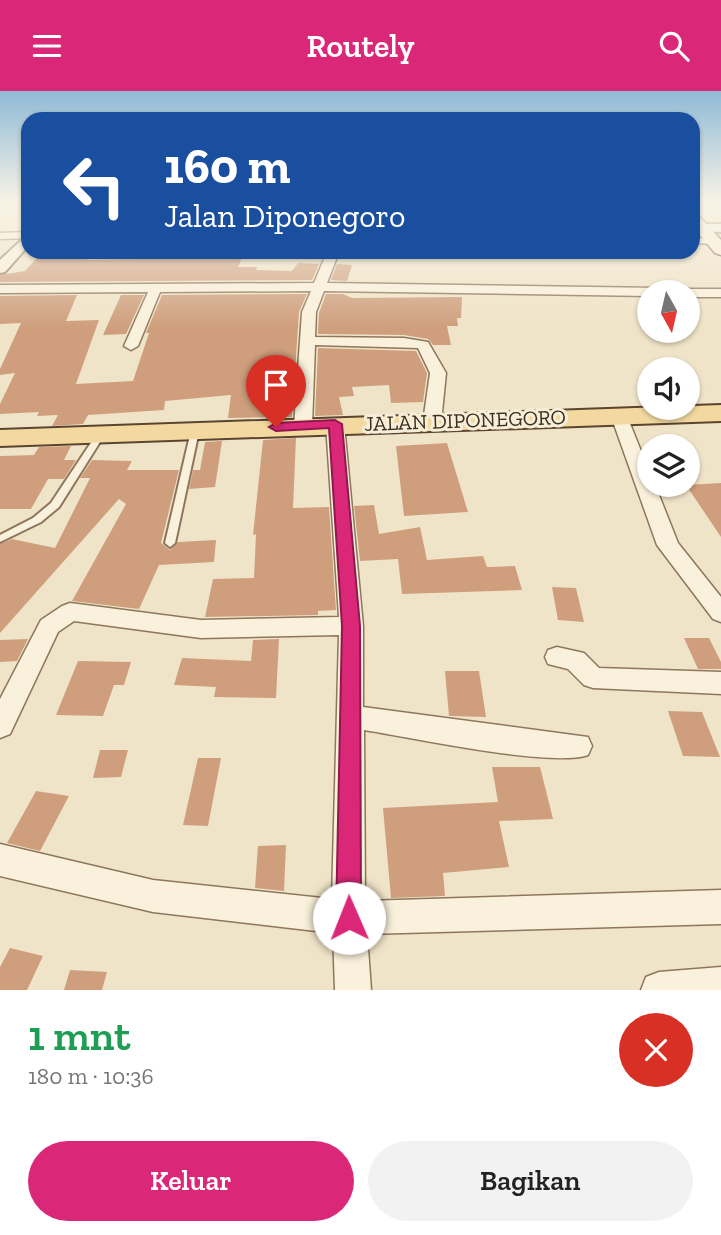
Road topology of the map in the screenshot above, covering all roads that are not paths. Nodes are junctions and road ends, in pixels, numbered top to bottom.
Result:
1 (21, 245) edge
2 (330, 259) edge
3 (0, 269) edge
4 (317, 286) junction
5 (156, 287) junction
6 (0, 289) edge
7 (637, 292) edge
8 (700, 293) edge
9 (721, 293) edge
10 (307, 341) junction
11 (131, 346) dead end
12 (721, 413) edge
13 (619, 416) junction
14 (432, 422) junction
15 (335, 424) junction
16 (303, 426) junction
17 (195, 431) junction
18 (101, 434) junction
19 (0, 439) edge
20 (0, 539) edge
21 (170, 543) dead end
22 (721, 613) edge
23 (351, 626) junction
24 (557, 657) dead end
25 (721, 683) edge
26 (349, 716) junction
27 (0, 726) edge
28 (578, 747) dead end
29 (0, 860) edge
30 (721, 907) edge
31 (349, 918) junction
32 (721, 985) edge
33 (352, 990) edge
34 (659, 990) edge

1 - 3 street
2 - 4 street
4 - 5 street
4 - 7 street
4 - 10 street
5 - 6 street
5 - 11 street
8 - 9 street
10 - 14 street
10 - 16 street
12 - 13 main road, JALAN DIPONEGORO
13 - 14 main road, JALAN DIPONEGORO
13 - 22 street
14 - 15 main road, JALAN DIPONEGORO
15 - 16 main road, JALAN DIPONEGORO
15 - 23 street
16 - 17 main road, JALAN DIPONEGORO
17 - 18 main road, JALAN DIPONEGORO
17 - 21 lane
18 - 19 main road, JALAN DIPONEGORO
18 - 20 lane
23 - 26 street
23 - 27 street
24 - 25 street
26 - 28 street
26 - 31 street
29 - 31 street
30 - 31 street
31 - 33 street
32 - 34 street

